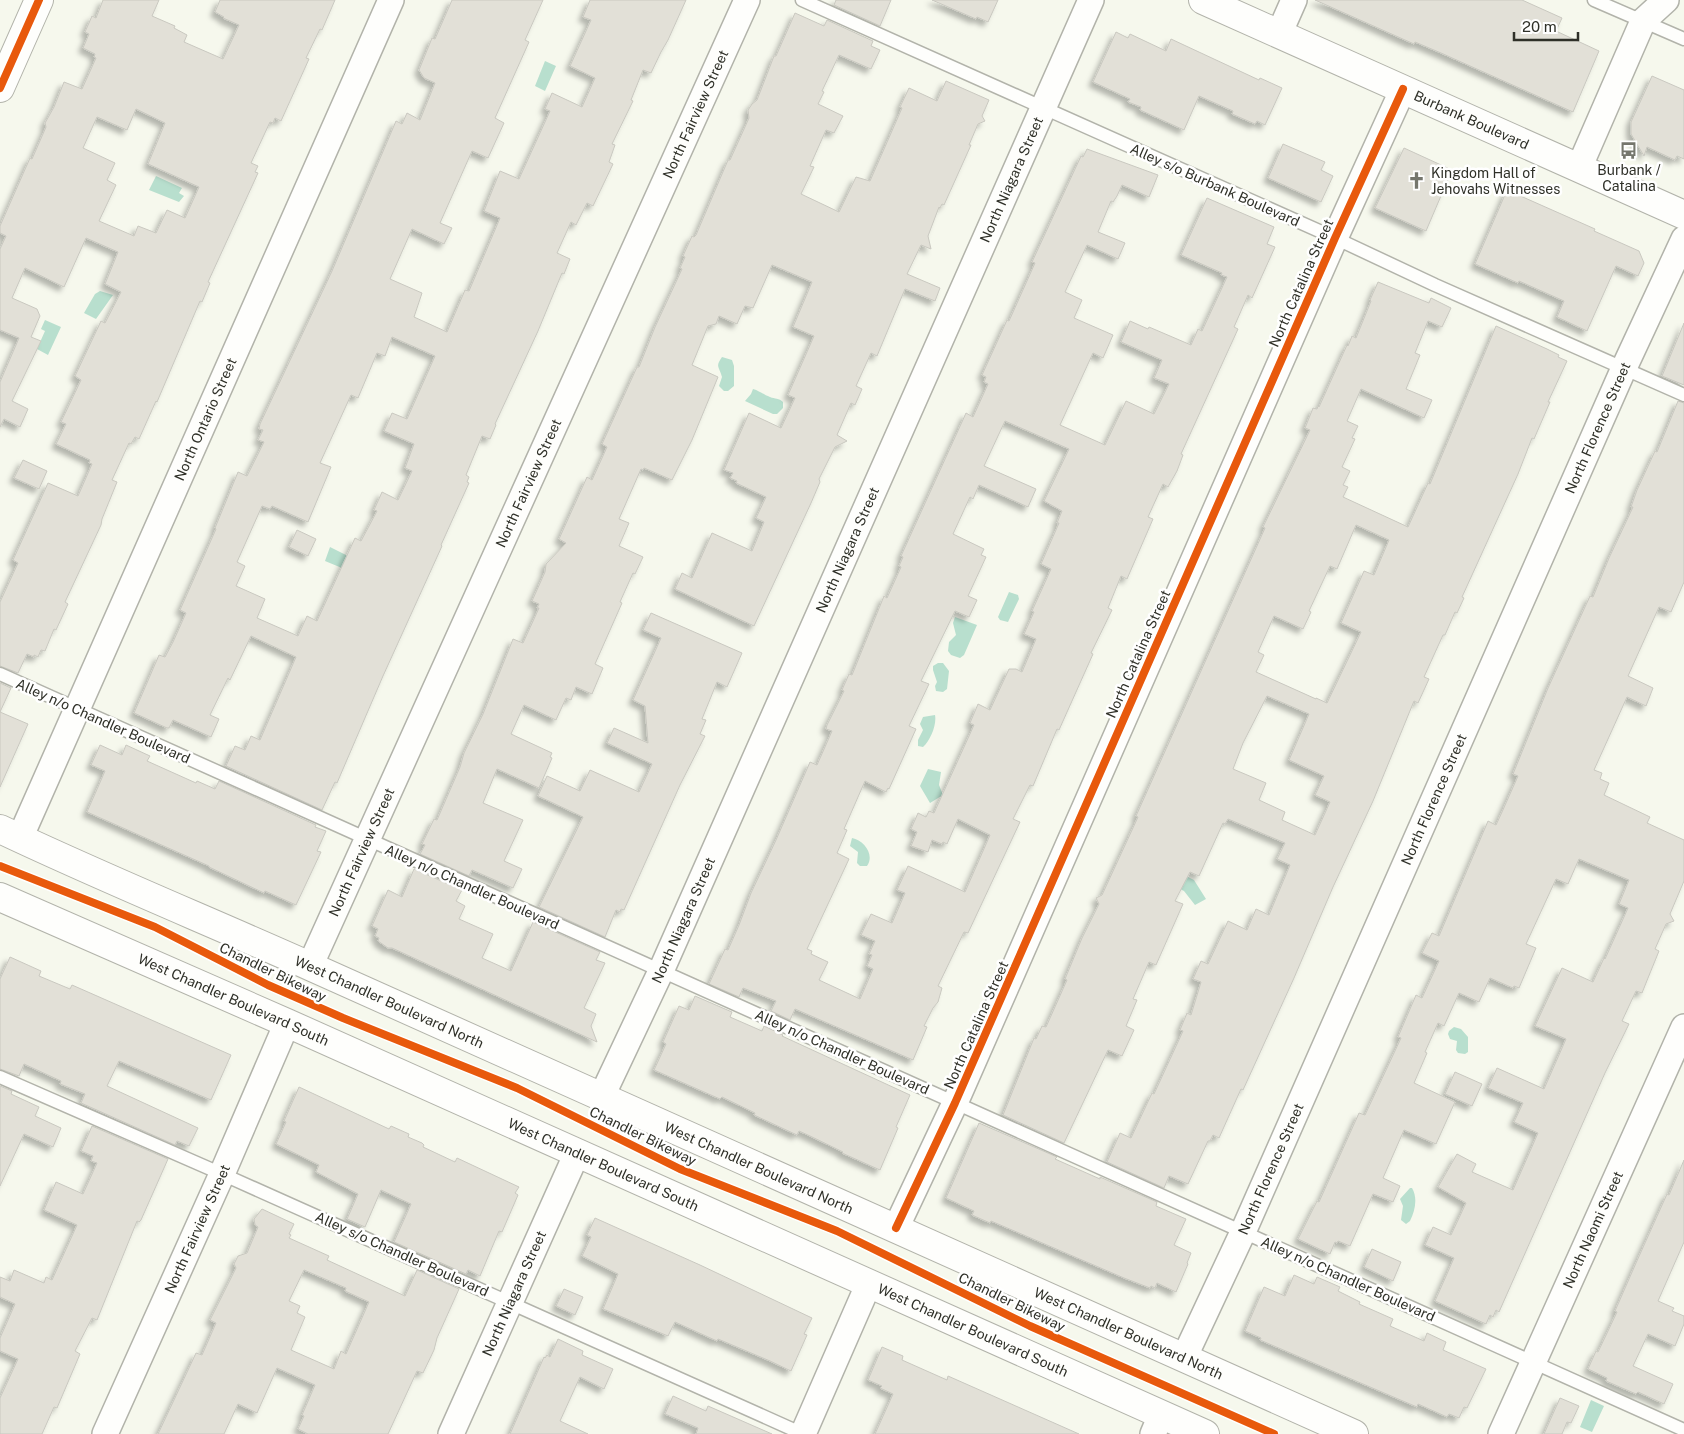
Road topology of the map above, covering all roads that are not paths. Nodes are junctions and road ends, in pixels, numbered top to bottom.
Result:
1 (39, 0) edge
2 (391, 0) edge
3 (747, 0) edge
4 (802, 0) edge
5 (1091, 0) edge
6 (1203, 0) edge
7 (1294, 0) edge
8 (1594, 0) edge
9 (1666, 0) edge
10 (1643, 21) junction
11 (1279, 34) junction
12 (1684, 39) edge
13 (0, 88) edge
14 (1403, 90) junction
15 (1043, 108) junction
16 (1579, 168) junction
17 (1684, 215) edge
18 (1334, 238) junction
19 (1684, 239) edge
20 (1624, 368) junction
21 (1684, 395) edge
22 (0, 674) edge
23 (76, 709) junction
24 (10, 834) edge
25 (368, 840) junction
26 (0, 897) edge
27 (310, 966) junction
28 (661, 971) junction
29 (287, 1023) junction
30 (1684, 1027) edge
31 (0, 1076) edge
32 (601, 1098) junction
33 (955, 1103) junction
34 (577, 1153) junction
35 (222, 1174) junction
36 (896, 1228) junction
37 (1243, 1232) junction
38 (870, 1283) junction
39 (510, 1303) junction
40 (1184, 1358) junction
41 (1534, 1362) junction
42 (1157, 1424) edge
43 (1684, 1430) edge
44 (105, 1434) edge
45 (451, 1434) edge
46 (803, 1434) edge
47 (1205, 1434) edge
48 (1354, 1434) edge
49 (1501, 1434) edge

1 - 13 main road
2 - 23 street, North Ontario Street
3 - 25 street, North Fairview Street
4 - 15 lane, Alley s/o Burbank Boulevard
5 - 15 street, North Niagara Street
6 - 11 main road, Burbank Boulevard
7 - 11 street
8 - 10 lane
9 - 10 street
10 - 12 lane
10 - 16 street
11 - 14 main road, Burbank Boulevard
14 - 16 main road, Burbank Boulevard
14 - 18 street, North Catalina Street
15 - 18 lane, Alley s/o Burbank Boulevard
15 - 28 street, North Niagara Street
16 - 17 main road, Burbank Boulevard
18 - 20 lane, Alley s/o Burbank Boulevard
18 - 33 street, North Catalina Street
19 - 20 street, North Florence Street
20 - 21 lane, Alley s/o Burbank Boulevard
20 - 37 street, North Florence Street
22 - 23 lane, Alley n/o Chandler Boulevard
23 - 24 street, North Ontario Street
23 - 25 lane, Alley n/o Chandler Boulevard
24 - 27 main road, West Chandler Boulevard North
25 - 27 street, North Fairview Street
25 - 28 lane, Alley n/o Chandler Boulevard
26 - 29 main road, West Chandler Boulevard South
27 - 32 main road, West Chandler Boulevard North
28 - 32 street, North Niagara Street
28 - 33 lane, Alley n/o Chandler Boulevard
29 - 34 main road, West Chandler Boulevard South
29 - 35 street, North Fairview Street
30 - 41 street, North Naomi Street
31 - 35 lane, Alley s/o Chandler Boulevard
32 - 36 main road, West Chandler Boulevard North
33 - 36 street, North Catalina Street
33 - 37 lane, Alley n/o Chandler Boulevard
34 - 38 main road, West Chandler Boulevard South
34 - 39 street, North Niagara Street
35 - 39 lane, Alley s/o Chandler Boulevard
35 - 44 street, North Fairview Street
36 - 40 main road, West Chandler Boulevard North
37 - 40 street, North Florence Street
37 - 41 lane, Alley n/o Chandler Boulevard
38 - 42 main road, West Chandler Boulevard South
38 - 46 street
39 - 45 street, North Niagara Street
39 - 46 lane, Alley s/o Chandler Boulevard
40 - 48 main road, West Chandler Boulevard North
41 - 43 lane, Alley n/o Chandler Boulevard
41 - 49 street, North Naomi Street
42 - 47 main road, West Chandler Boulevard South

